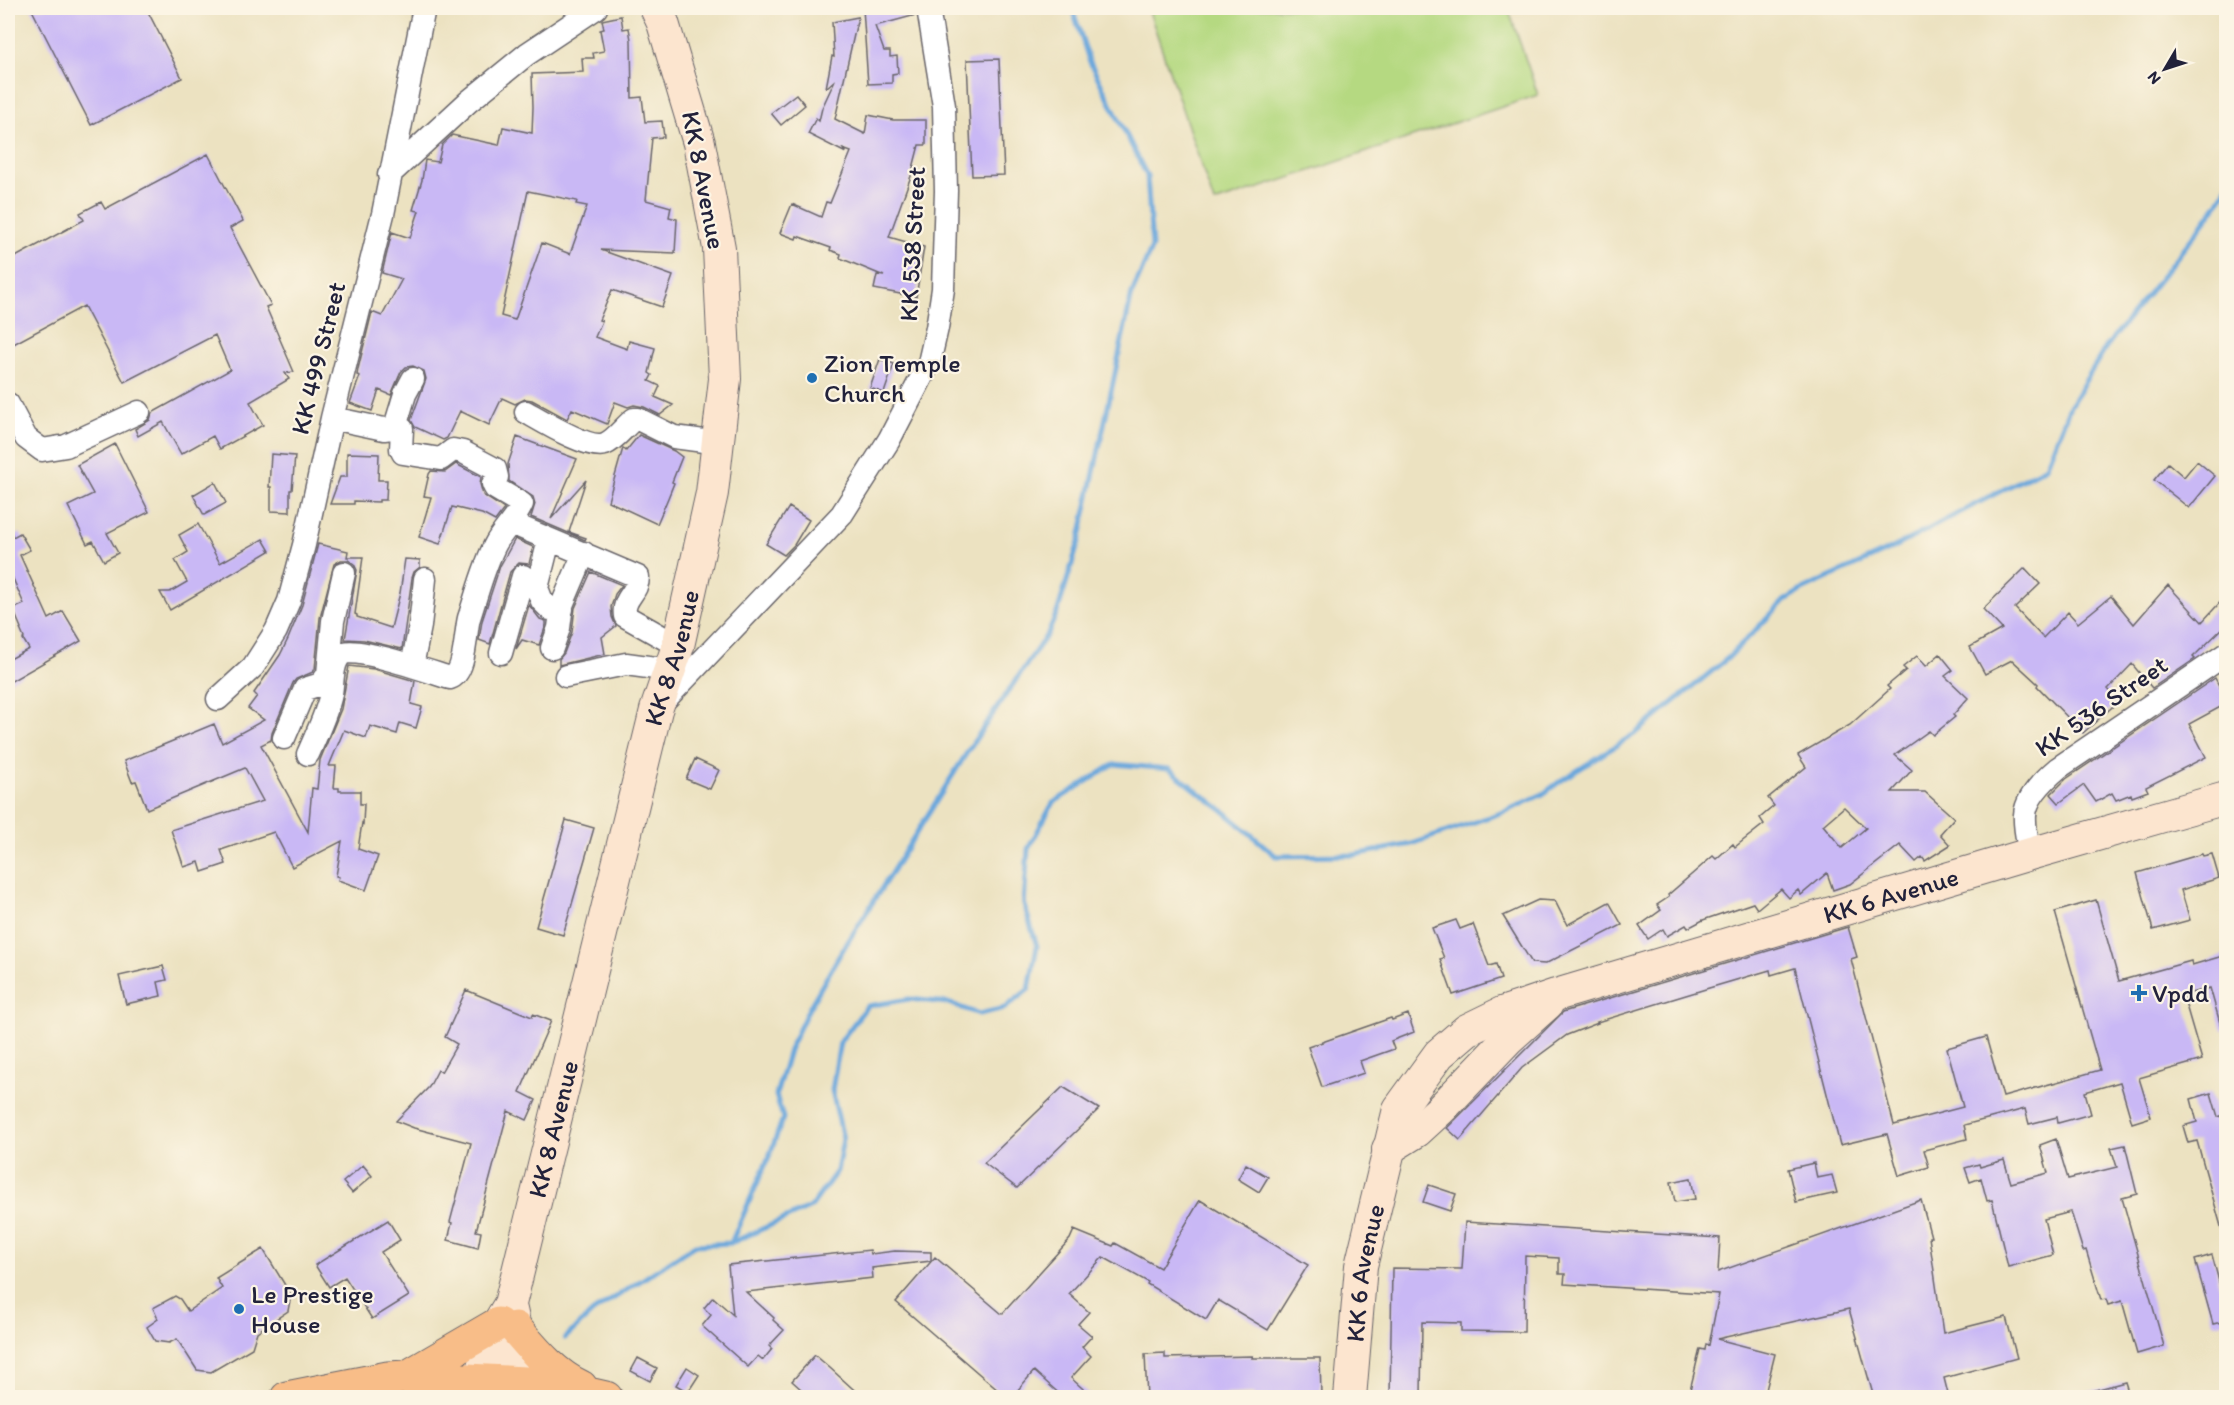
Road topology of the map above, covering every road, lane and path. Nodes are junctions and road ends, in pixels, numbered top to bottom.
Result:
1 (424, 8) edge
2 (596, 8) edge
3 (656, 8) edge
4 (928, 8) edge
5 (389, 175) junction
6 (413, 379) dead end
7 (8, 404) edge
8 (139, 412) dead end
9 (526, 412) dead end
10 (332, 418) junction
11 (394, 427) junction
12 (719, 443) junction
13 (511, 523) junction
14 (549, 540) junction
15 (584, 553) junction
16 (489, 561) junction
17 (344, 573) dead end
18 (531, 578) junction
19 (425, 579) dead end
20 (516, 599) junction
21 (556, 609) junction
22 (552, 648) dead end
23 (501, 653) dead end
24 (2226, 654) edge
25 (674, 658) junction
26 (412, 666) junction
27 (566, 676) dead end
28 (218, 699) dead end
29 (656, 710) junction
30 (284, 738) dead end
31 (308, 754) dead end
32 (2226, 798) edge
33 (2030, 854) junction
34 (508, 1319) junction
35 (407, 1377) junction
36 (476, 1388) edge
37 (515, 1389) edge
38 (604, 1397) edge
39 (287, 1398) edge
40 (1350, 1398) edge

1 - 5 street, KK 499 Street
2 - 5 street
3 - 12 main road, KK 8 Avenue
4 - 29 street, KK 538 Street
5 - 10 street, KK 499 Street
6 - 11 street
7 - 8 street
9 - 12 street
10 - 11 street
10 - 28 street, KK 499 Street
11 - 13 street
12 - 25 main road, KK 8 Avenue
13 - 14 street
13 - 16 street
14 - 15 street
14 - 18 street
15 - 21 street
15 - 25 street
16 - 18 street
16 - 26 street
17 - 30 street
18 - 20 street
18 - 21 street
19 - 26 street
20 - 21 street
20 - 23 street
21 - 22 street
24 - 33 street, KK 536 Street
25 - 27 street
25 - 29 main road, KK 8 Avenue
26 - 31 street
29 - 34 main road, KK 8 Avenue
32 - 33 main road, KK 6 Avenue
33 - 40 main road, KK 6 Avenue
34 - 35 highway
34 - 36 main road, KK 8 Avenue
34 - 37 main road, KK 8 Avenue
34 - 38 highway
35 - 36 highway
35 - 39 highway
36 - 37 highway
37 - 38 highway

